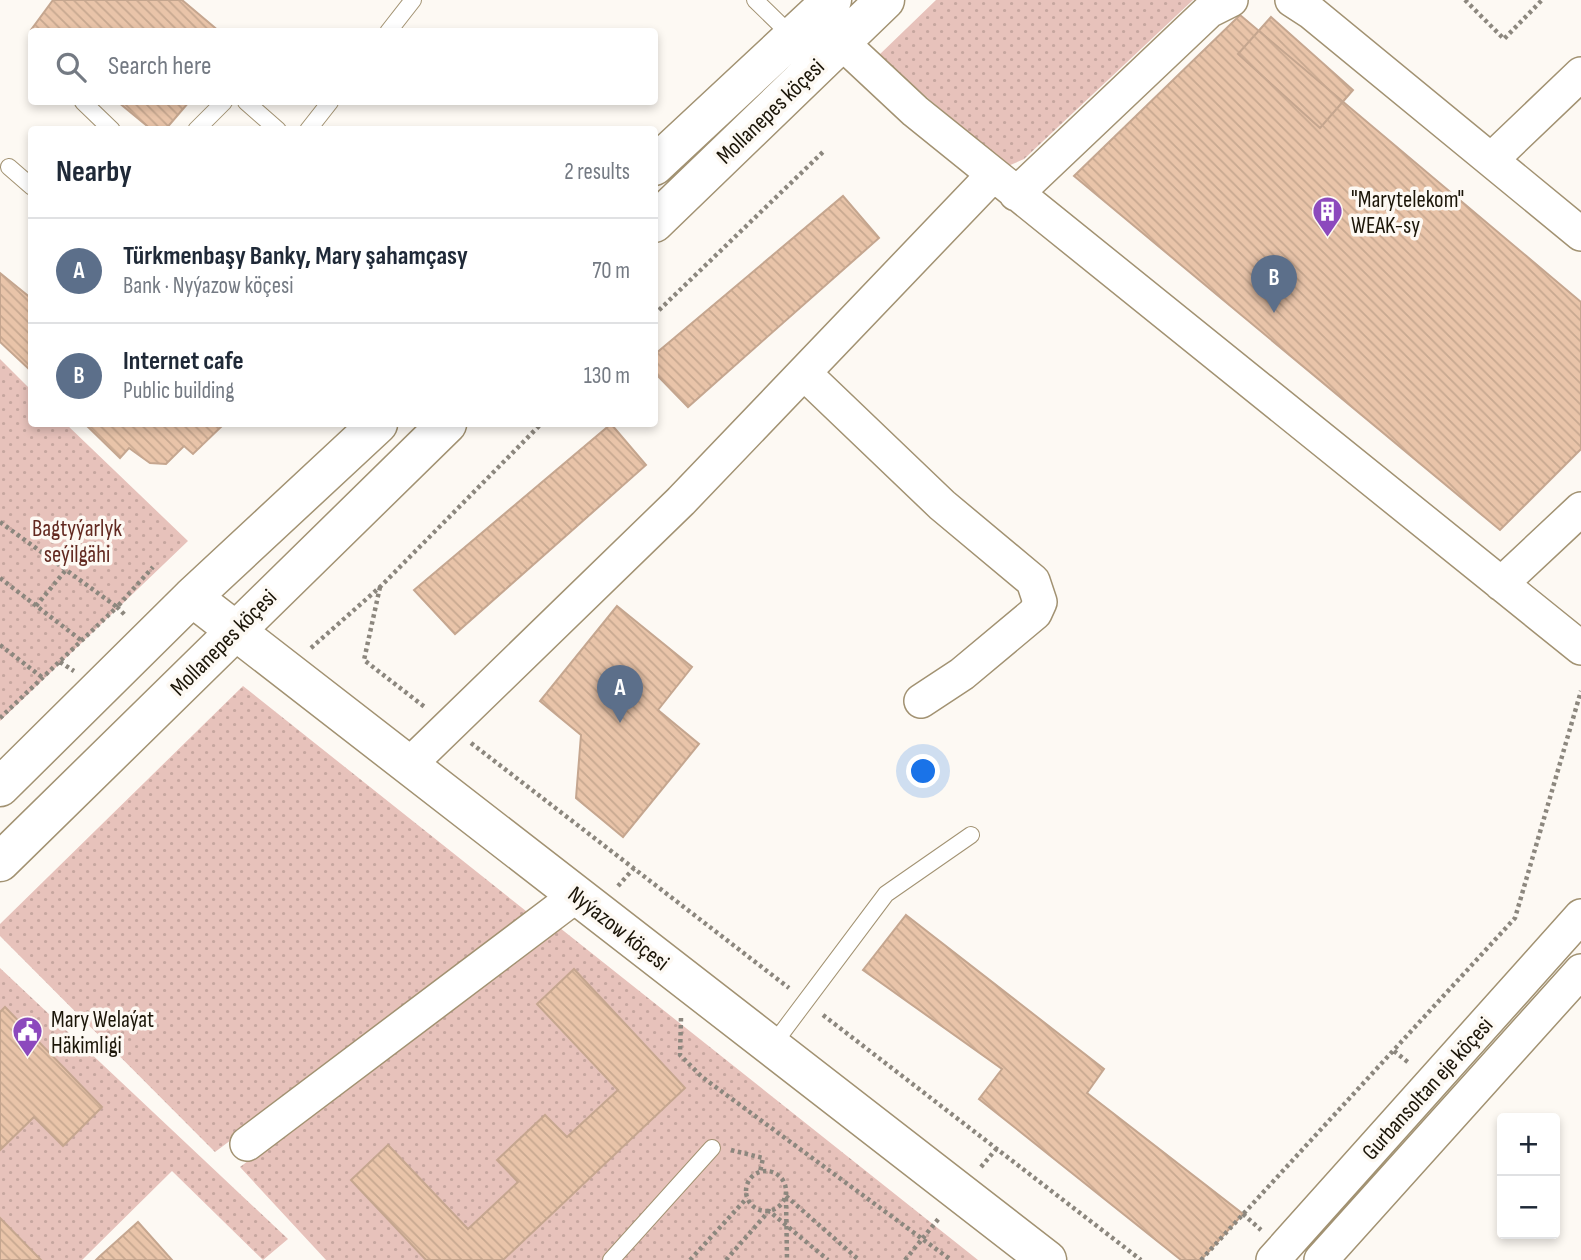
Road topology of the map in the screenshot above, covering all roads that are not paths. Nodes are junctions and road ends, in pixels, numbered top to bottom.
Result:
1 (413, 0) edge
2 (755, 0) edge
3 (885, 0) edge
4 (1231, 0) edge
5 (1292, 0) edge
6 (820, 24) edge
7 (391, 28) edge
8 (1581, 74) edge
9 (86, 105) edge
10 (220, 105) edge
11 (249, 105) edge
12 (328, 105) edge
13 (108, 126) edge
14 (200, 126) edge
15 (273, 126) edge
16 (311, 126) edge
17 (1491, 160) junction
18 (658, 163) edge
19 (9, 167) dead end
20 (28, 184) edge
21 (1005, 184) junction
22 (658, 218) edge
23 (1581, 234) edge
24 (804, 373) junction
25 (375, 427) edge
26 (444, 427) edge
27 (1581, 509) edge
28 (1501, 584) junction
29 (192, 597) junction
30 (234, 629) junction
31 (1581, 648) edge
32 (921, 701) dead end
33 (409, 765) junction
34 (0, 787) edge
35 (971, 835) dead end
36 (0, 862) edge
37 (577, 895) junction
38 (1581, 916) edge
39 (1581, 971) edge
40 (772, 1046) junction
41 (247, 1143) dead end
42 (712, 1148) road end
43 (611, 1260) edge
44 (1047, 1260) edge
45 (1273, 1260) edge
46 (1321, 1260) edge

1 - 7 lane
2 - 6 lane
3 - 6 street, Mollanepes köçesi
4 - 21 street
5 - 17 street
6 - 18 street, Mollanepes köçesi
6 - 21 street
6 - 22 street, Mollanepes köçesi
8 - 17 street
9 - 13 lane
10 - 14 lane
11 - 15 lane
12 - 16 lane
17 - 23 street
19 - 20 lane
21 - 24 street
21 - 28 street
24 - 32 street
24 - 33 street
25 - 29 street
26 - 30 street, Mollanepes köçesi
27 - 28 street
28 - 31 street
29 - 30 street, Nyýazow köçesi
29 - 34 street
30 - 33 street, Nyýazow köçesi
30 - 36 street, Mollanepes köçesi
33 - 37 street, Nyýazow köçesi
35 - 40 lane
37 - 40 street, Nyýazow köçesi
37 - 41 street
38 - 45 street, Gurbansoltan eje köçesi
39 - 46 street, Gurbansoltan eje köçesi
40 - 44 street, Nyýazow köçesi
42 - 43 lane

